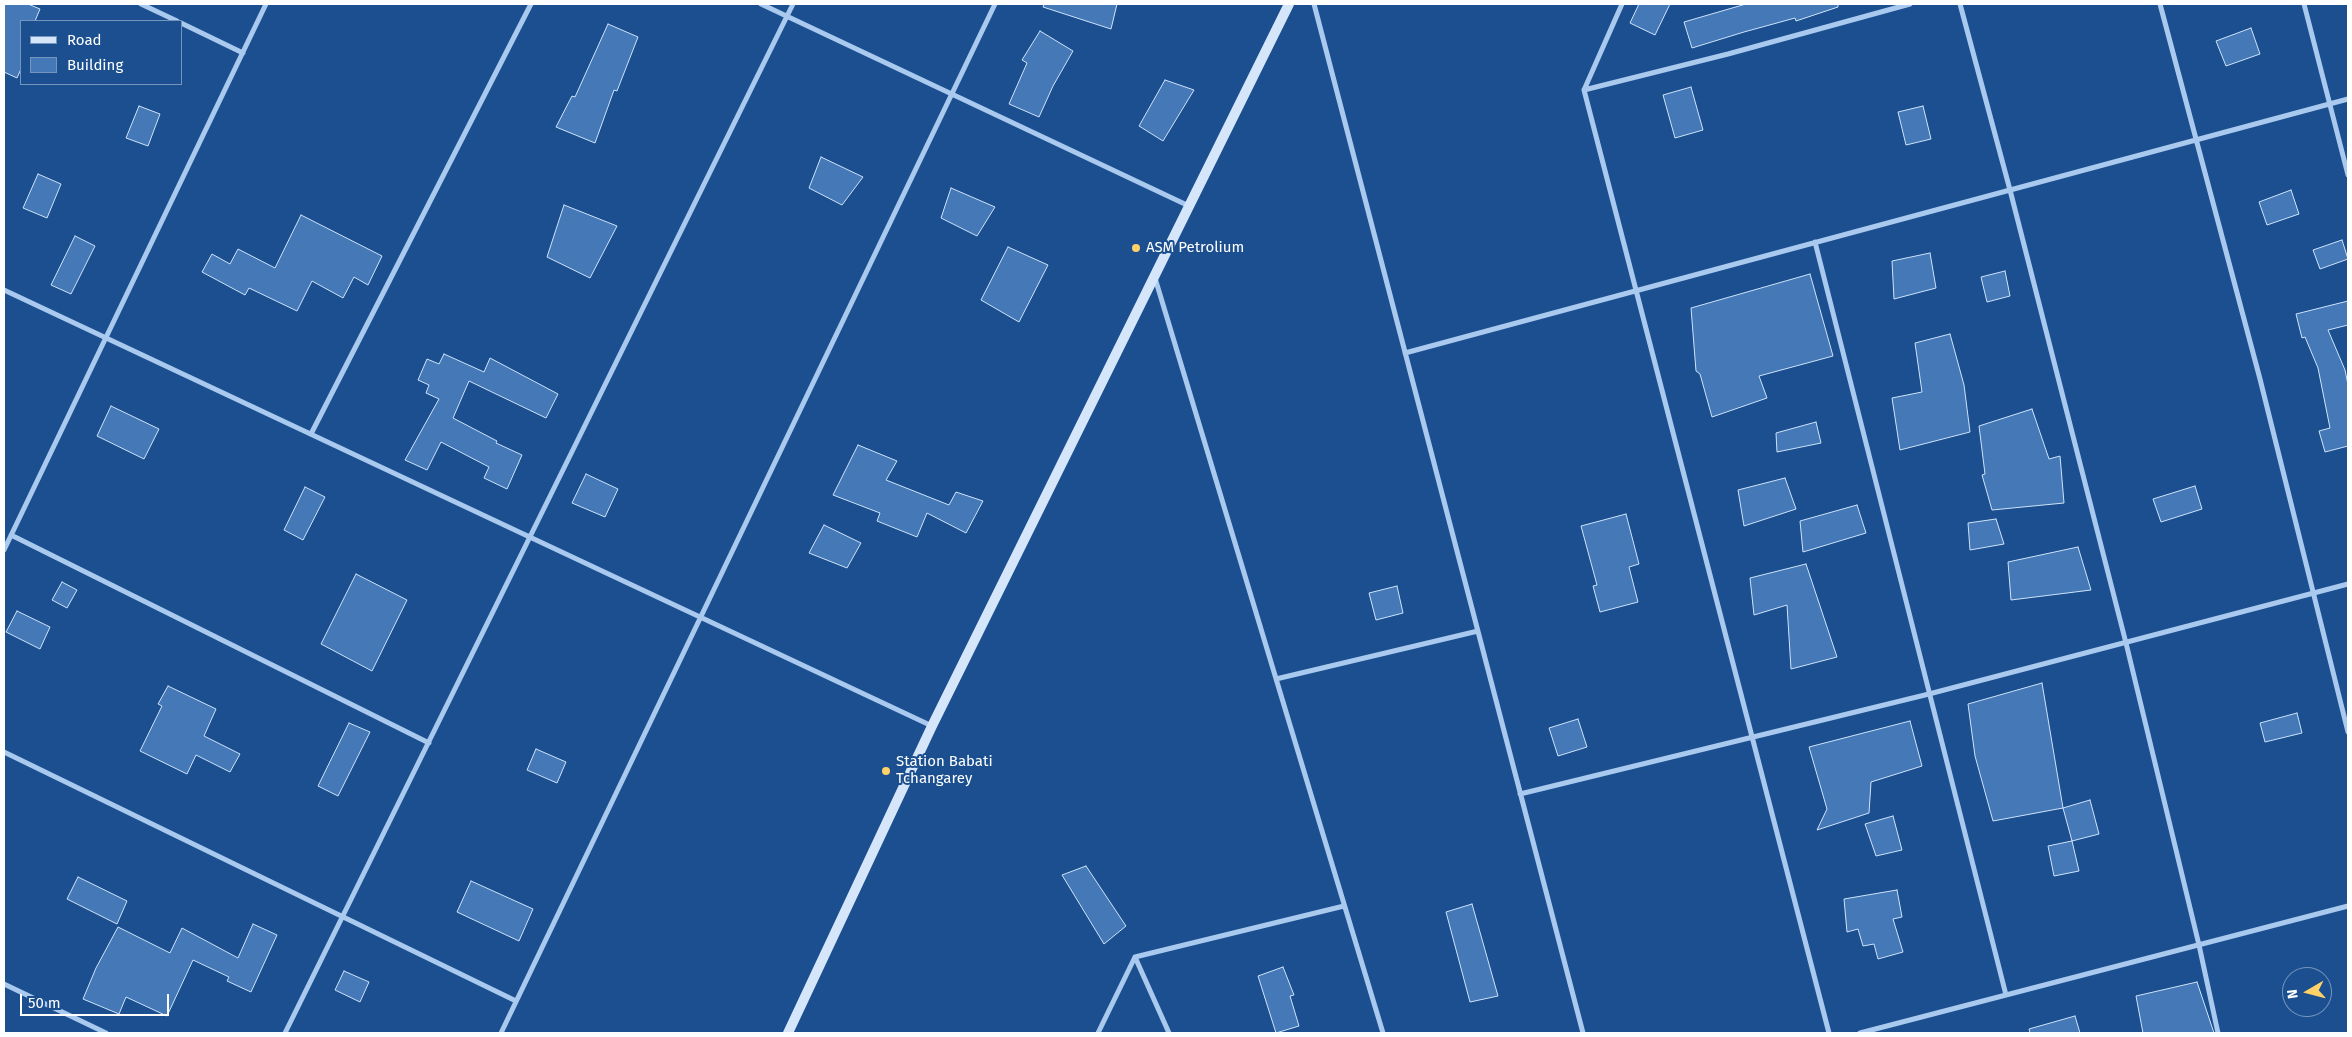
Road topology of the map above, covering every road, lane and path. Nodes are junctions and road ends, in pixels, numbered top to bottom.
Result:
1 (140, 4) edge
2 (266, 4) edge
3 (531, 4) edge
4 (761, 4) edge
5 (793, 4) edge
6 (995, 4) edge
7 (1289, 4) edge
8 (1314, 4) edge
9 (1622, 4) edge
10 (1910, 4) edge
11 (1960, 4) edge
12 (2160, 4) edge
13 (2304, 4) edge
14 (787, 16) junction
15 (175, 20) edge
16 (182, 23) edge
17 (243, 53) junction
18 (1584, 90) junction
19 (952, 94) junction
20 (2348, 99) edge
21 (2330, 104) junction
22 (2196, 139) junction
23 (2348, 175) edge
24 (2010, 190) junction
25 (1189, 206) junction
26 (1815, 242) junction
27 (1155, 278) junction
28 (4, 290) edge
29 (1636, 290) junction
30 (106, 338) junction
31 (1405, 353) junction
32 (311, 434) junction
33 (11, 535) junction
34 (530, 537) junction
35 (4, 550) edge
36 (2348, 584) edge
37 (2313, 593) junction
38 (700, 618) junction
39 (1478, 632) junction
40 (2126, 643) junction
41 (1276, 679) junction
42 (1929, 694) junction
43 (932, 726) junction
44 (2348, 732) edge
45 (1752, 737) junction
46 (429, 743) junction
47 (4, 752) edge
48 (1520, 794) junction
49 (1344, 906) junction
50 (2348, 906) edge
51 (342, 916) junction
52 (2199, 945) junction
53 (1134, 957) junction
54 (4, 984) edge
55 (2006, 995) junction
56 (516, 1001) junction
57 (106, 1033) edge
58 (285, 1033) edge
59 (501, 1033) edge
60 (788, 1033) edge
61 (1098, 1033) edge
62 (1169, 1033) edge
63 (1383, 1033) edge
64 (1583, 1033) edge
65 (1829, 1033) edge
66 (1860, 1033) edge
67 (2218, 1033) edge

1 - 15 street
2 - 17 street
3 - 32 street
4 - 14 street
5 - 14 street
6 - 19 street
7 - 25 main road
8 - 31 street
9 - 18 street
10 - 18 street
11 - 24 street
12 - 22 street
13 - 21 street
14 - 19 street
14 - 34 street
16 - 17 street
17 - 30 street
18 - 29 street
19 - 25 street
19 - 38 street
20 - 21 street
21 - 22 street
21 - 23 street
22 - 24 street
22 - 37 street
24 - 26 street
24 - 40 street
25 - 27 main road
26 - 29 street
26 - 42 street
27 - 41 street
27 - 43 main road
28 - 30 street
29 - 31 street
29 - 45 street
30 - 32 street
30 - 33 street
31 - 39 street
32 - 34 street
33 - 35 street
33 - 46 street
34 - 38 street
34 - 46 street
36 - 37 street
37 - 40 street
37 - 44 street
38 - 43 street
38 - 56 street
39 - 41 street
39 - 48 street
40 - 42 street
40 - 52 street
41 - 49 street
42 - 45 street
42 - 55 street
43 - 60 main road
45 - 48 street
45 - 65 street
46 - 51 street
47 - 51 street
48 - 64 street
49 - 53 street
49 - 63 street
50 - 52 street
51 - 56 street
51 - 58 street
52 - 55 street
52 - 67 street
53 - 61 street
53 - 62 street
54 - 57 street
55 - 66 street
56 - 59 street

